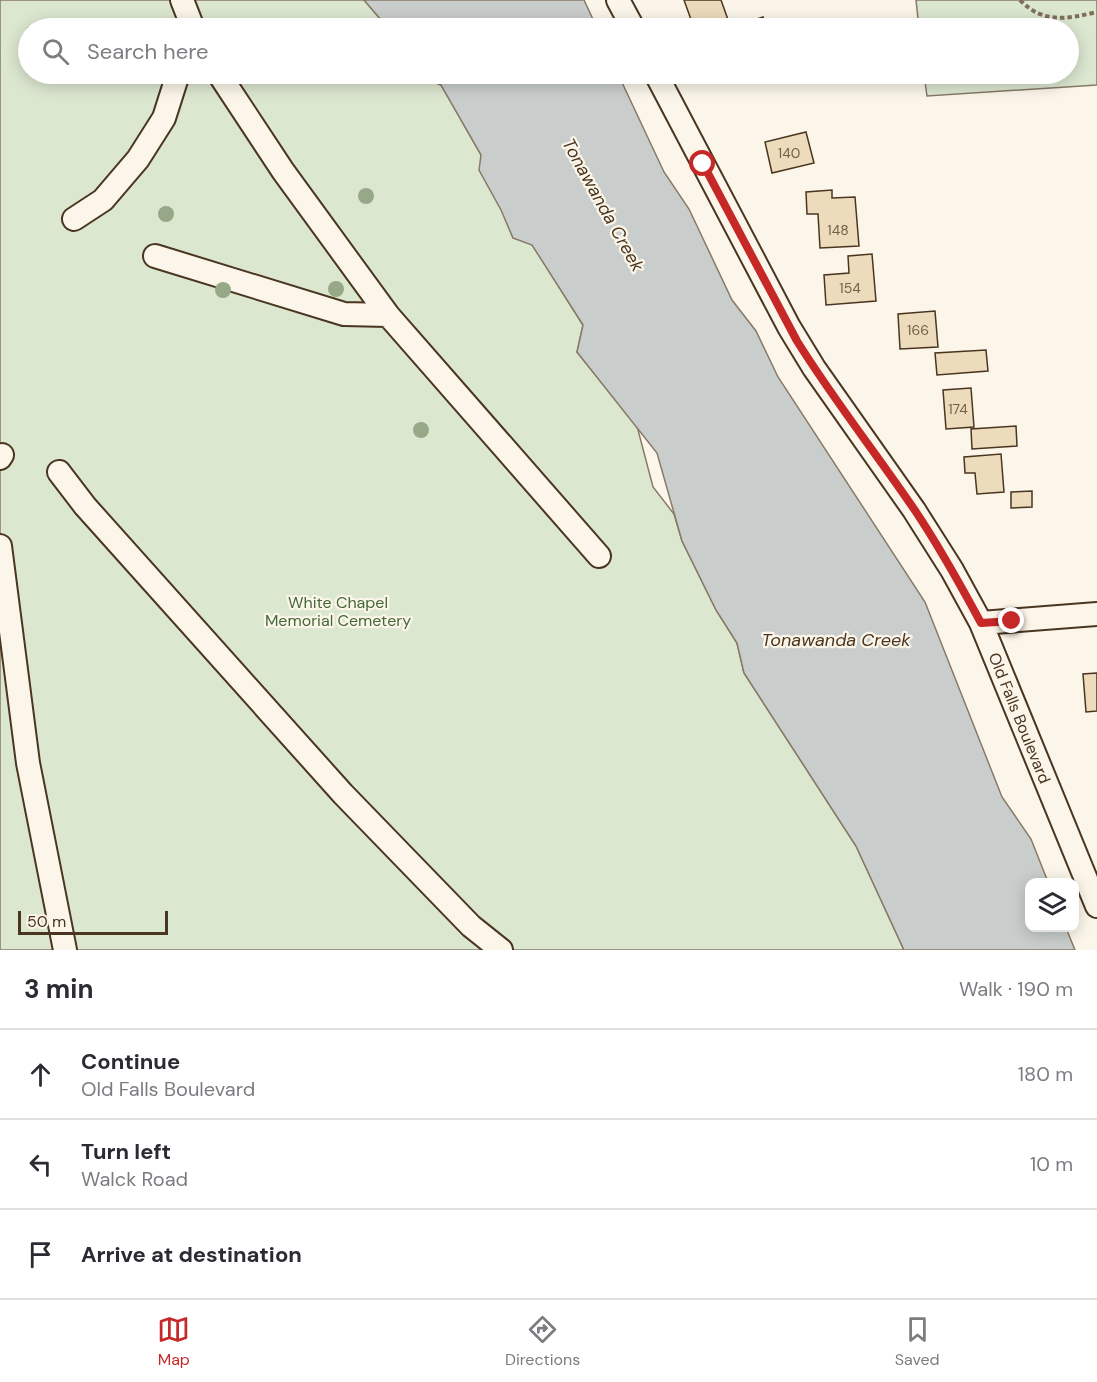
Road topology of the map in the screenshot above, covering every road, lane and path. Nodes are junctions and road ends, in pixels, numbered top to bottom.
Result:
1 (182, 0) edge
2 (618, 0) edge
3 (1020, 0) edge
4 (1097, 12) edge
5 (189, 18) edge
6 (628, 18) edge
7 (175, 84) edge
8 (226, 84) edge
9 (661, 84) edge
10 (74, 219) dead end
11 (155, 256) dead end
12 (388, 315) junction
13 (59, 472) dead end
14 (0, 546) edge
15 (599, 556) dead end
16 (1097, 614) edge
17 (981, 623) junction
18 (1097, 906) edge
19 (66, 950) edge
20 (501, 950) edge

1 - 5 street
2 - 6 street
3 - 4 path
7 - 10 street
8 - 12 street
9 - 17 street, Old Falls Boulevard
11 - 12 street
12 - 15 street
13 - 20 street
14 - 19 street
16 - 17 street
17 - 18 street, Old Falls Boulevard

